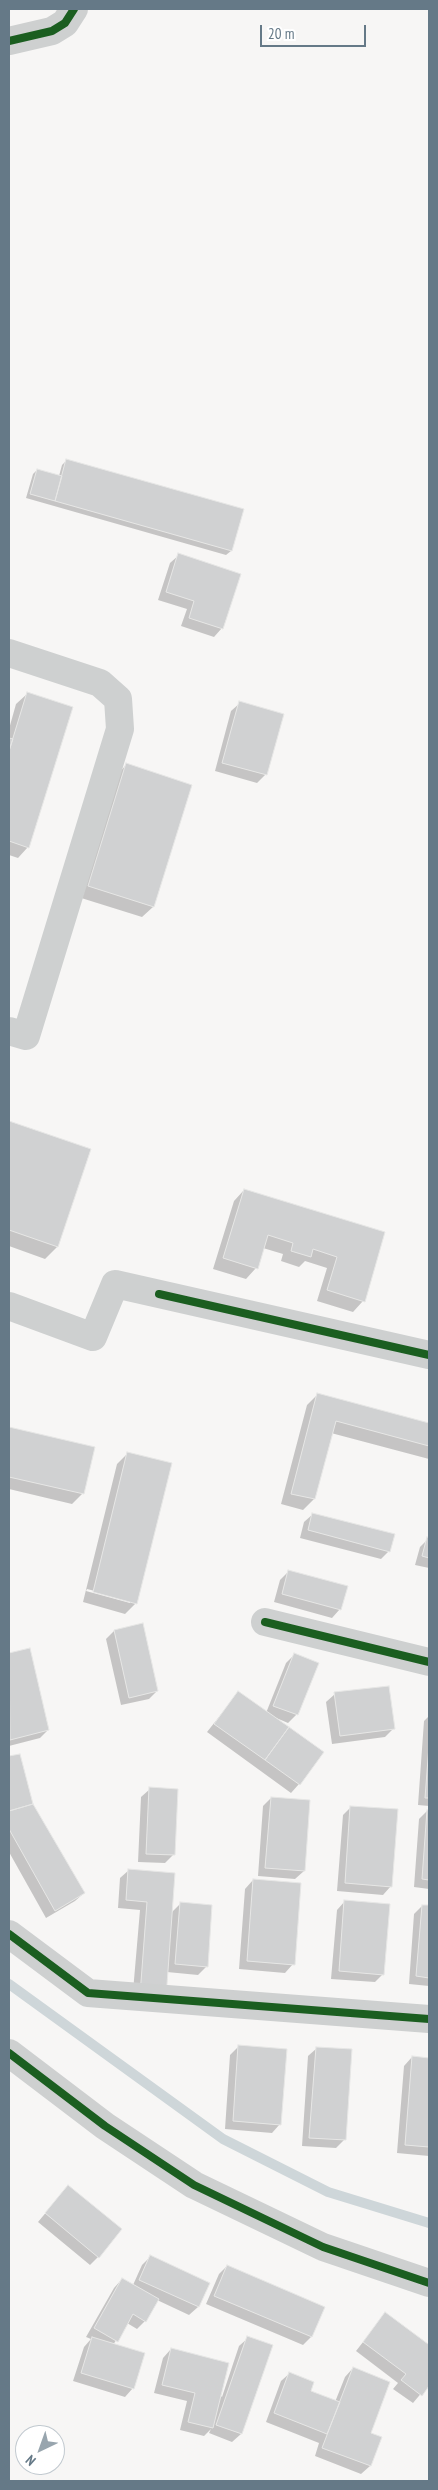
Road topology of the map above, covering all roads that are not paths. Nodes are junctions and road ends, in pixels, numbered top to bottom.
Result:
1 (74, 9) edge
2 (9, 41) edge
3 (9, 653) edge
4 (9, 1031) edge
5 (9, 1306) edge
6 (429, 1355) edge
7 (265, 1622) dead end
8 (429, 1662) edge
9 (9, 1934) edge
10 (429, 2019) edge
11 (9, 2053) edge
12 (429, 2283) edge

1 - 2 street
3 - 4 street
5 - 6 street
7 - 8 street
9 - 10 street
11 - 12 street

